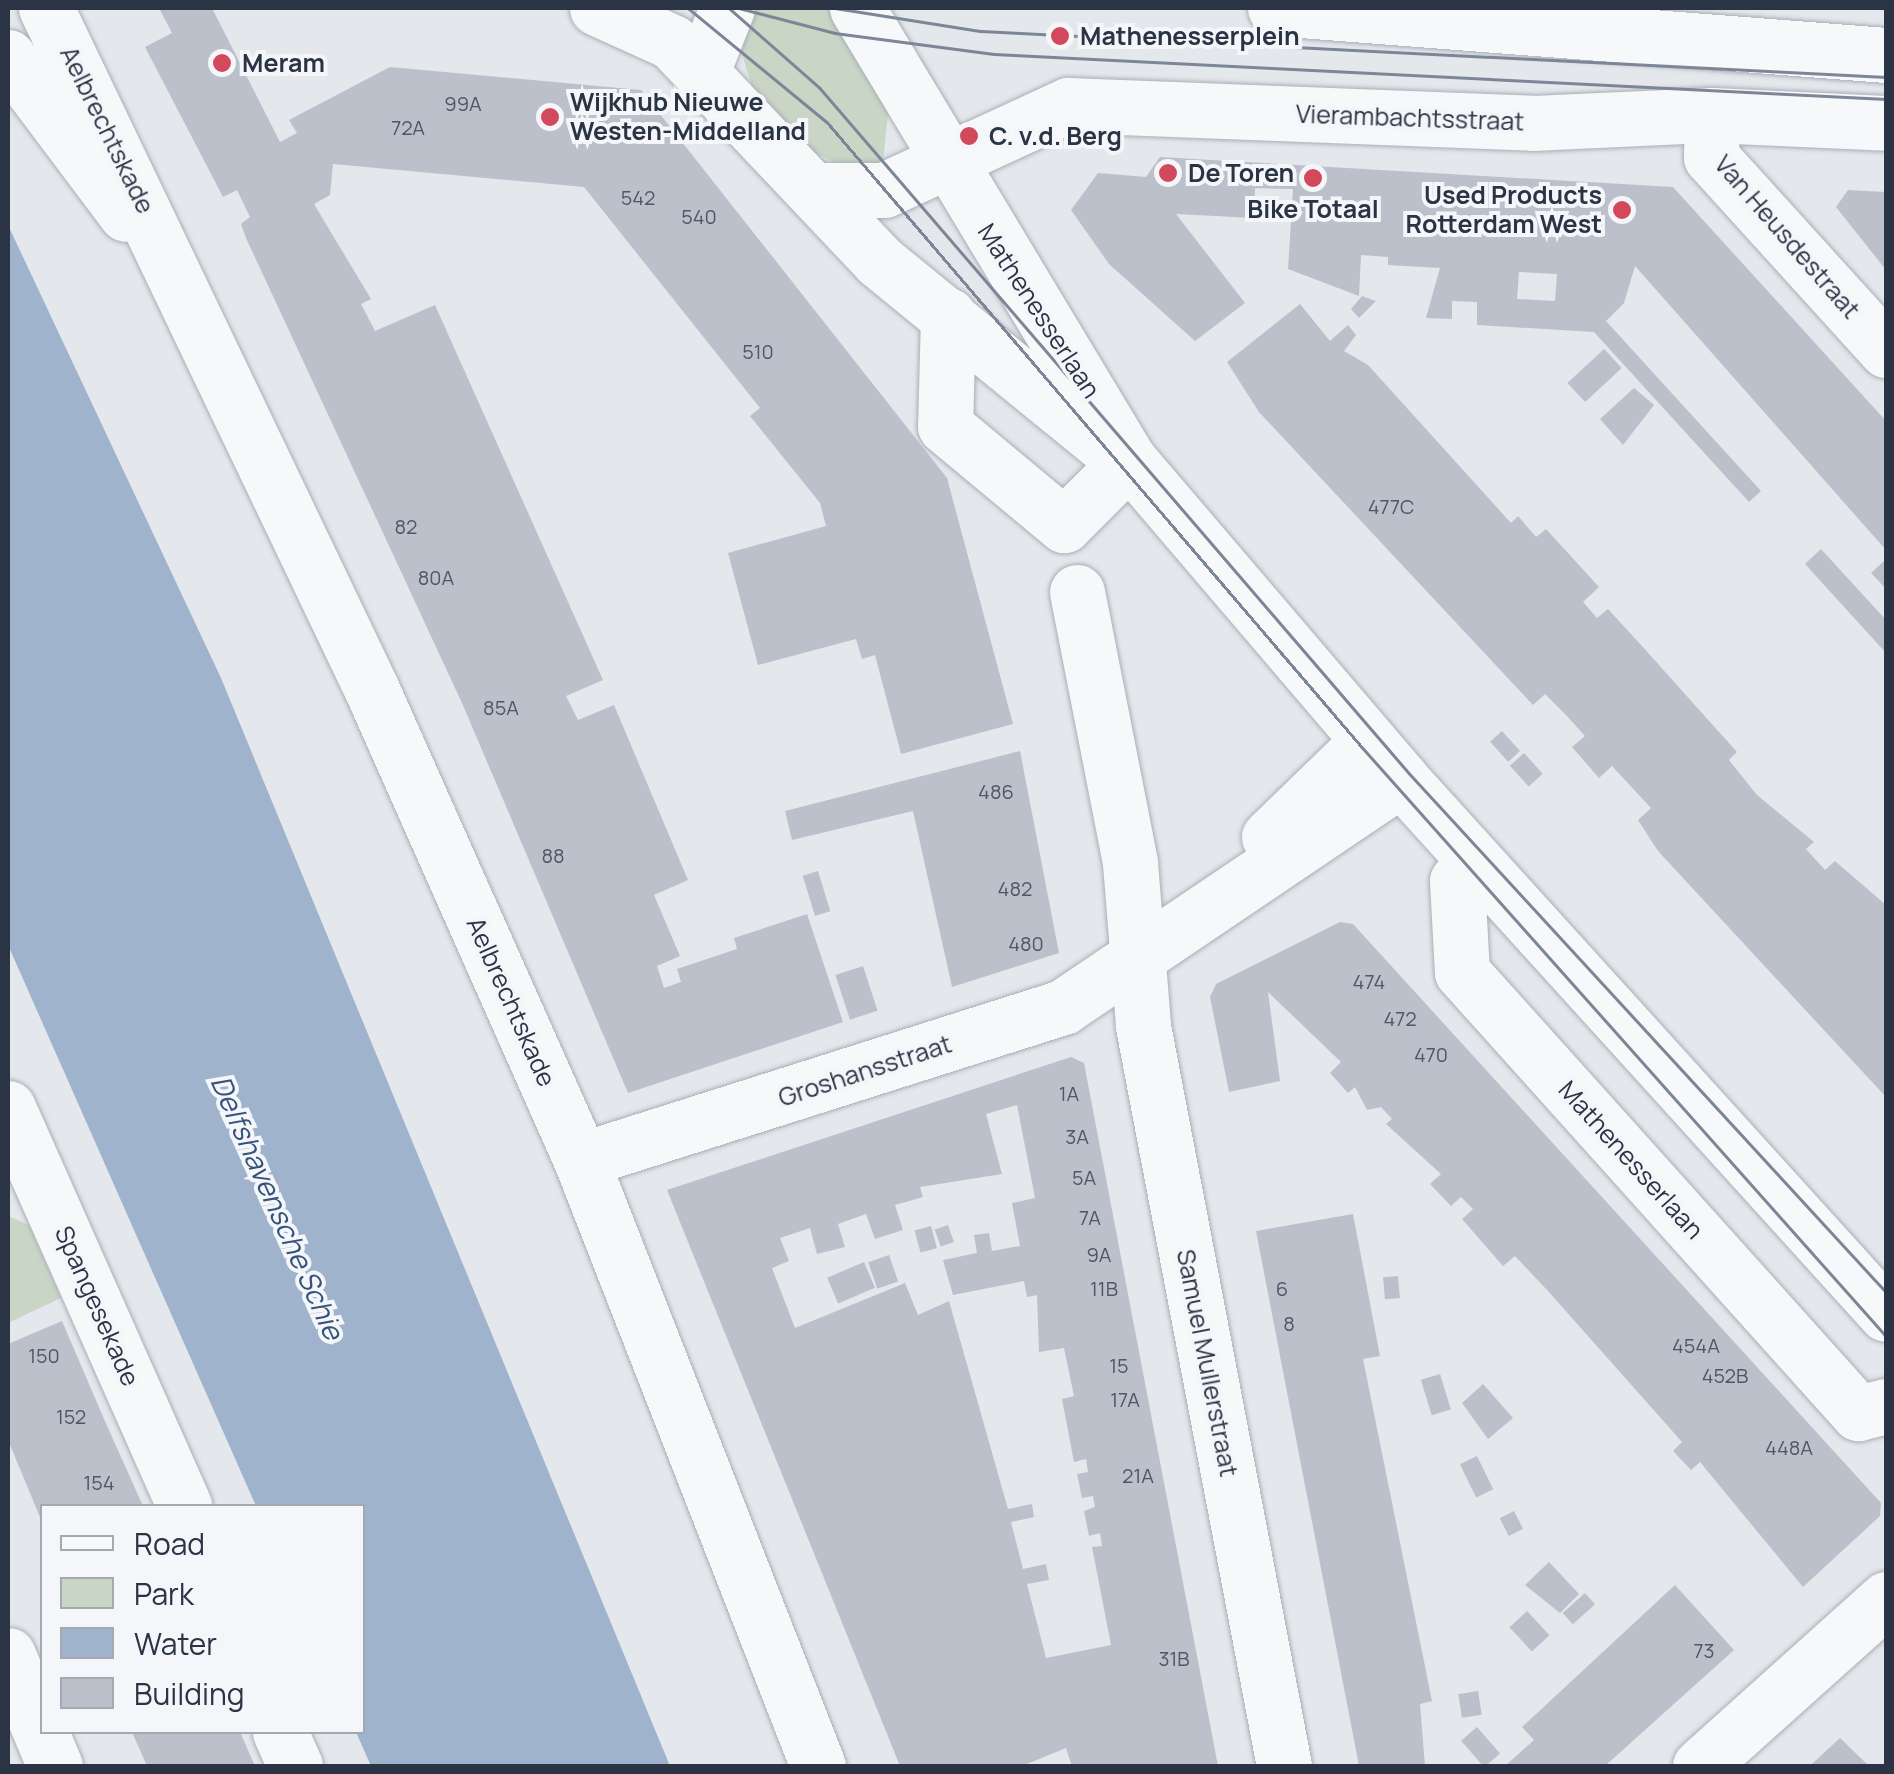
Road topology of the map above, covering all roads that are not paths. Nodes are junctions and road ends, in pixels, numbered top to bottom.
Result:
1 (46, 8) edge
2 (597, 8) edge
3 (727, 8) edge
4 (858, 8) edge
5 (1275, 8) edge
6 (1571, 17) edge
7 (1886, 55) edge
8 (8, 57) edge
9 (702, 70) junction
10 (1712, 115) junction
11 (1886, 123) edge
12 (947, 163) junction
13 (819, 190) junction
14 (163, 254) junction
15 (948, 315) junction
16 (1886, 350) edge
17 (1129, 460) junction
18 (1078, 592) dead end
19 (1384, 760) junction
20 (1474, 862) junction
21 (1138, 958) junction
22 (13, 1138) edge
23 (581, 1160) junction
24 (1886, 1314) edge
25 (1886, 1406) edge
26 (183, 1504) edge
27 (1886, 1599) edge
28 (8, 1655) edge
29 (40, 1731) edge
30 (41, 1734) edge
31 (281, 1734) edge
32 (55, 1766) edge
33 (295, 1766) edge
34 (818, 1766) edge
35 (1284, 1766) edge
36 (1700, 1766) edge

1 - 14 street, Aelbrechtskade
2 - 9 street
3 - 9 street
4 - 12 street
5 - 6 street
6 - 7 street
8 - 14 street, Aelbrechtskade
9 - 13 street
10 - 11 street, Vierambachtsstraat
10 - 12 street, Vierambachtsstraat
10 - 16 street, Van Heusdestraat
12 - 13 street
12 - 17 street, Mathenesserlaan
13 - 15 street, Mathenesserlaan
14 - 23 street, Aelbrechtskade
15 - 17 street, Mathenesserlaan
15 - 17 street
17 - 19 street, Mathenesserlaan
18 - 21 street
19 - 20 street, Mathenesserlaan
19 - 21 street, Groshansstraat
20 - 24 street, Mathenesserlaan
20 - 25 street, Mathenesserlaan
21 - 23 street, Groshansstraat
21 - 35 street, Samuel Mullerstraat
22 - 26 street, Spangesekade
23 - 34 street, Aelbrechtskade
27 - 36 street
28 - 29 street
30 - 32 street
31 - 33 street

